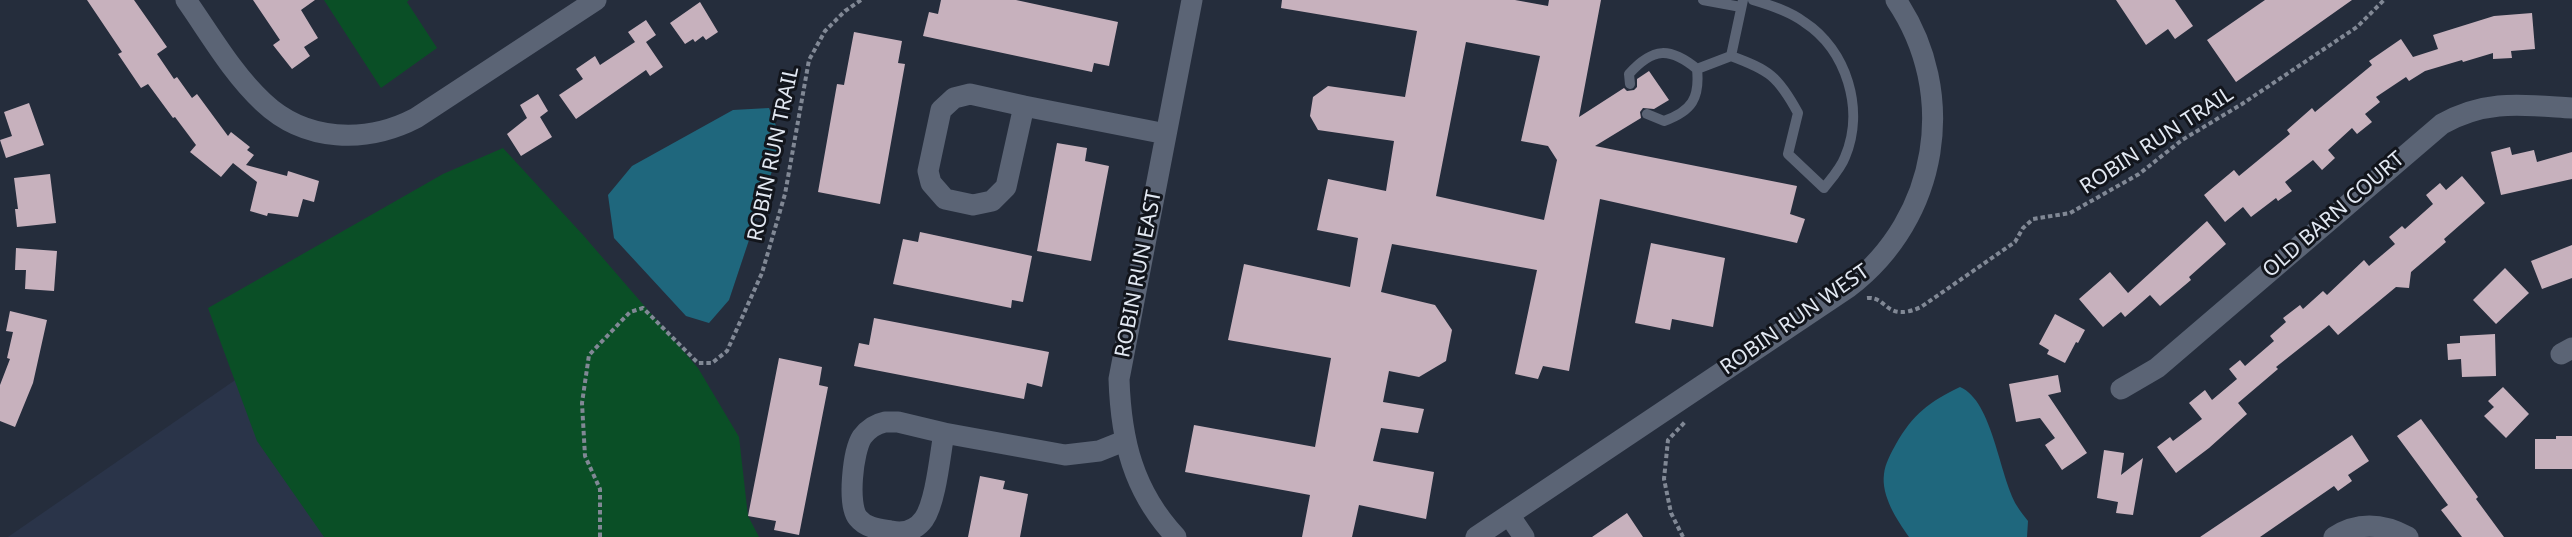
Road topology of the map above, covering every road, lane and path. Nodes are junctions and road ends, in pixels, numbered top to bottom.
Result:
1 (186, 0) edge
2 (596, 0) edge
3 (861, 0) edge
4 (1192, 0) edge
5 (1703, 0) edge
6 (1753, 0) edge
7 (1896, 0) edge
8 (2384, 0) edge
9 (1742, 4) edge
10 (1731, 56) junction
11 (1697, 69) junction
12 (1630, 84) dead end
13 (1024, 106) junction
14 (2572, 108) edge
15 (1647, 114) dead end
16 (1166, 134) junction
17 (1859, 303) dead end
18 (2121, 389) dead end
19 (1689, 418) dead end
20 (944, 433) junction
21 (1124, 441) junction
22 (1509, 515) junction
23 (600, 537) edge
24 (1176, 537) edge
25 (1476, 537) edge
26 (1524, 537) edge
27 (1683, 537) edge
28 (2334, 537) edge
29 (2408, 537) edge

1 - 2 street
3 - 23 path, ROBIN RUN TRAIL
4 - 16 street, ROBIN RUN EAST
5 - 9 lane
6 - 10 lane
7 - 22 street, ROBIN RUN WEST
8 - 17 path, ROBIN RUN TRAIL
9 - 10 lane
10 - 11 lane
11 - 12 lane
11 - 15 lane
13 - 13 street
13 - 16 street
14 - 18 street, OLD BARN COURT
16 - 21 street, ROBIN RUN EAST
19 - 27 path
20 - 20 street
20 - 21 street
21 - 24 street, ROBIN RUN EAST
22 - 25 street, ROBIN RUN WEST
22 - 26 street
28 - 29 street

